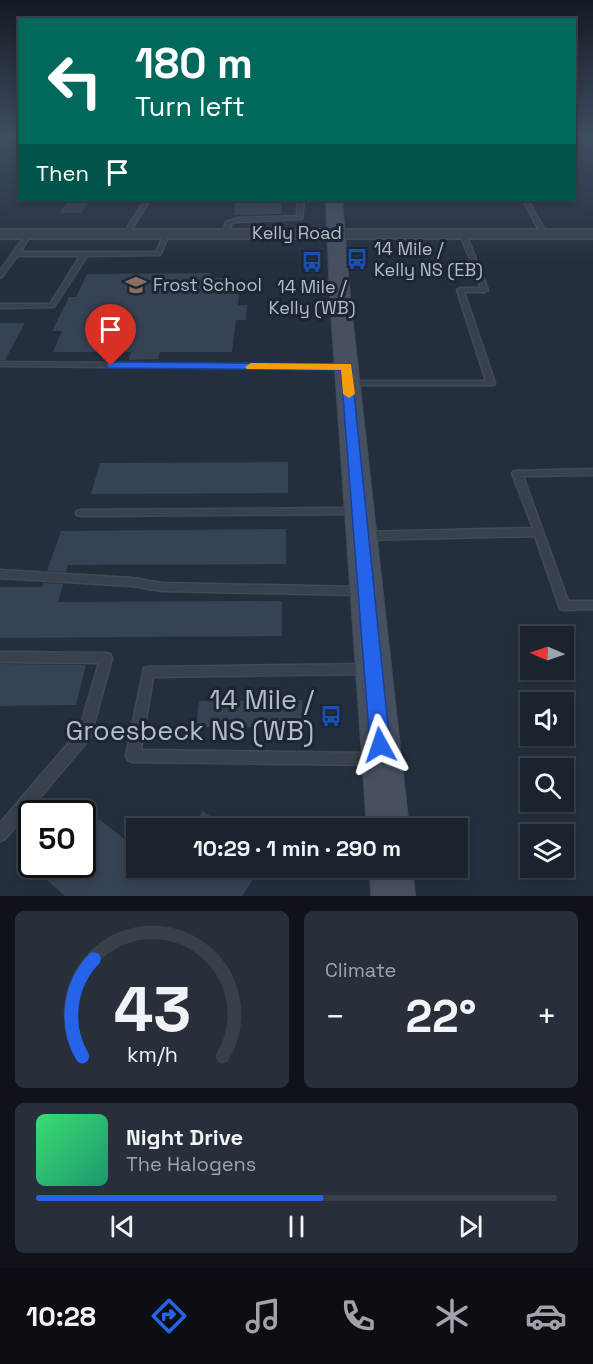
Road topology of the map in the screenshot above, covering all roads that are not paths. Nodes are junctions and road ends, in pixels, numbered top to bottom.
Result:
1 (146, 201) edge
2 (301, 201) edge
3 (334, 201) edge
4 (526, 201) edge
5 (226, 233) junction
6 (335, 233) junction
7 (0, 234) edge
8 (28, 234) junction
9 (126, 234) junction
10 (167, 234) junction
11 (463, 234) junction
12 (544, 234) junction
13 (593, 234) edge
14 (14, 255) junction
15 (84, 255) junction
16 (0, 276) edge
17 (0, 306) edge
18 (0, 364) edge
19 (347, 375) junction
20 (593, 472) edge
21 (81, 513) dead end
22 (361, 524) junction
23 (539, 532) junction
24 (0, 574) edge
25 (367, 591) junction
26 (593, 605) edge
27 (0, 657) edge
28 (374, 669) junction
29 (382, 759) junction
30 (387, 818) edge
31 (0, 834) edge
32 (392, 878) edge
33 (393, 896) edge

1 - 9 lane
2 - 5 lane
3 - 6 main road
4 - 12 lane
5 - 6 street, Kelly Road
5 - 10 street, Kelly Road
6 - 11 street, Kelly Road
6 - 19 main road
7 - 8 street, Kelly Road
8 - 9 street, Kelly Road
8 - 14 lane
9 - 10 street, Kelly Road
10 - 15 lane
11 - 12 street, Kelly Road
11 - 19 lane
12 - 13 street, Kelly Road
14 - 15 lane
14 - 16 lane
15 - 17 lane
18 - 19 lane
19 - 22 main road
20 - 23 lane
21 - 22 lane
22 - 23 lane
22 - 25 main road
23 - 26 lane
24 - 25 lane
25 - 28 main road
27 - 31 lane
28 - 29 main road
28 - 29 lane
29 - 30 main road
32 - 33 main road

